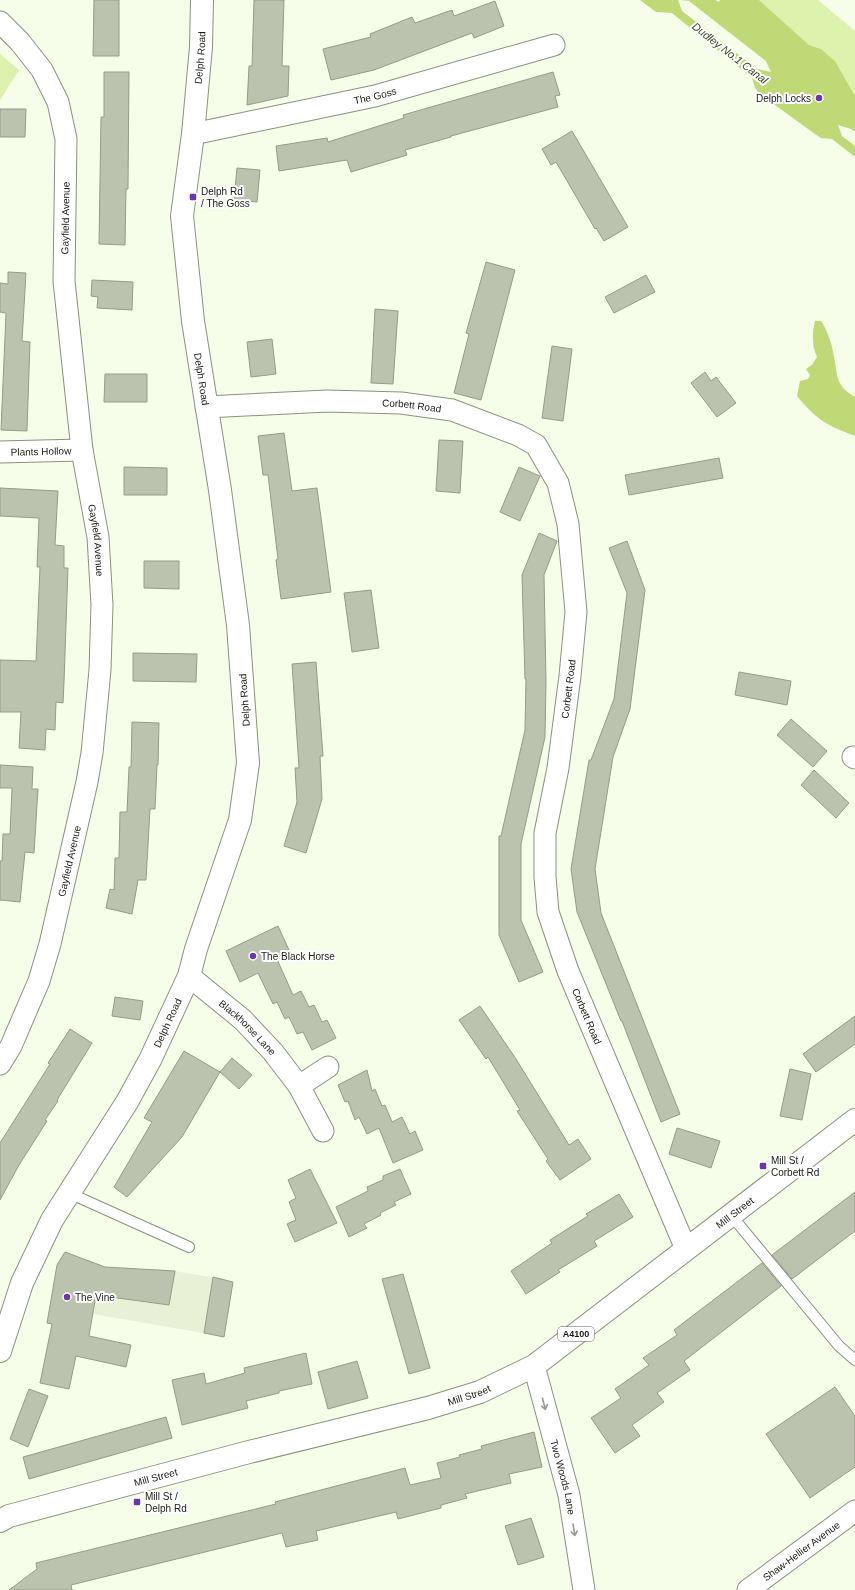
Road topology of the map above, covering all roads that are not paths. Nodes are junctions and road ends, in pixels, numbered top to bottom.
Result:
1 (202, 0) edge
2 (0, 22) edge
3 (554, 45) dead end
4 (193, 134) junction
5 (206, 407) junction
6 (82, 450) junction
7 (0, 452) edge
8 (189, 976) junction
9 (0, 1064) edge
10 (328, 1067) dead end
11 (299, 1086) junction
12 (855, 1120) edge
13 (323, 1131) dead end
14 (69, 1193) junction
15 (731, 1215) junction
16 (189, 1247) dead end
17 (686, 1249) junction
18 (0, 1351) edge
19 (855, 1360) edge
20 (534, 1366) junction
21 (855, 1511) edge
22 (3, 1517) edge
23 (584, 1590) edge
24 (748, 1590) edge

1 - 4 main road, Delph Road
2 - 6 street, Gayfield Avenue
3 - 4 street, The Goss
4 - 5 main road, Delph Road
5 - 8 main road, Delph Road
5 - 17 street, Corbett Road
6 - 7 street, Plants Hollow
6 - 9 street, Gayfield Avenue
8 - 11 street, Blackhorse Lane
8 - 14 main road, Delph Road
10 - 11 street
11 - 13 street, Blackhorse Lane
12 - 15 main road, Mill Street / A4100
14 - 16 lane
14 - 18 main road, Delph Road
15 - 17 main road, Mill Street / A4100
15 - 19 lane
17 - 20 main road, Mill Street / A4100
20 - 22 main road, Mill Street / A4100
20 -> 23 street, Two Woods Lane
21 - 24 street, Shaw-Hellier Avenue

